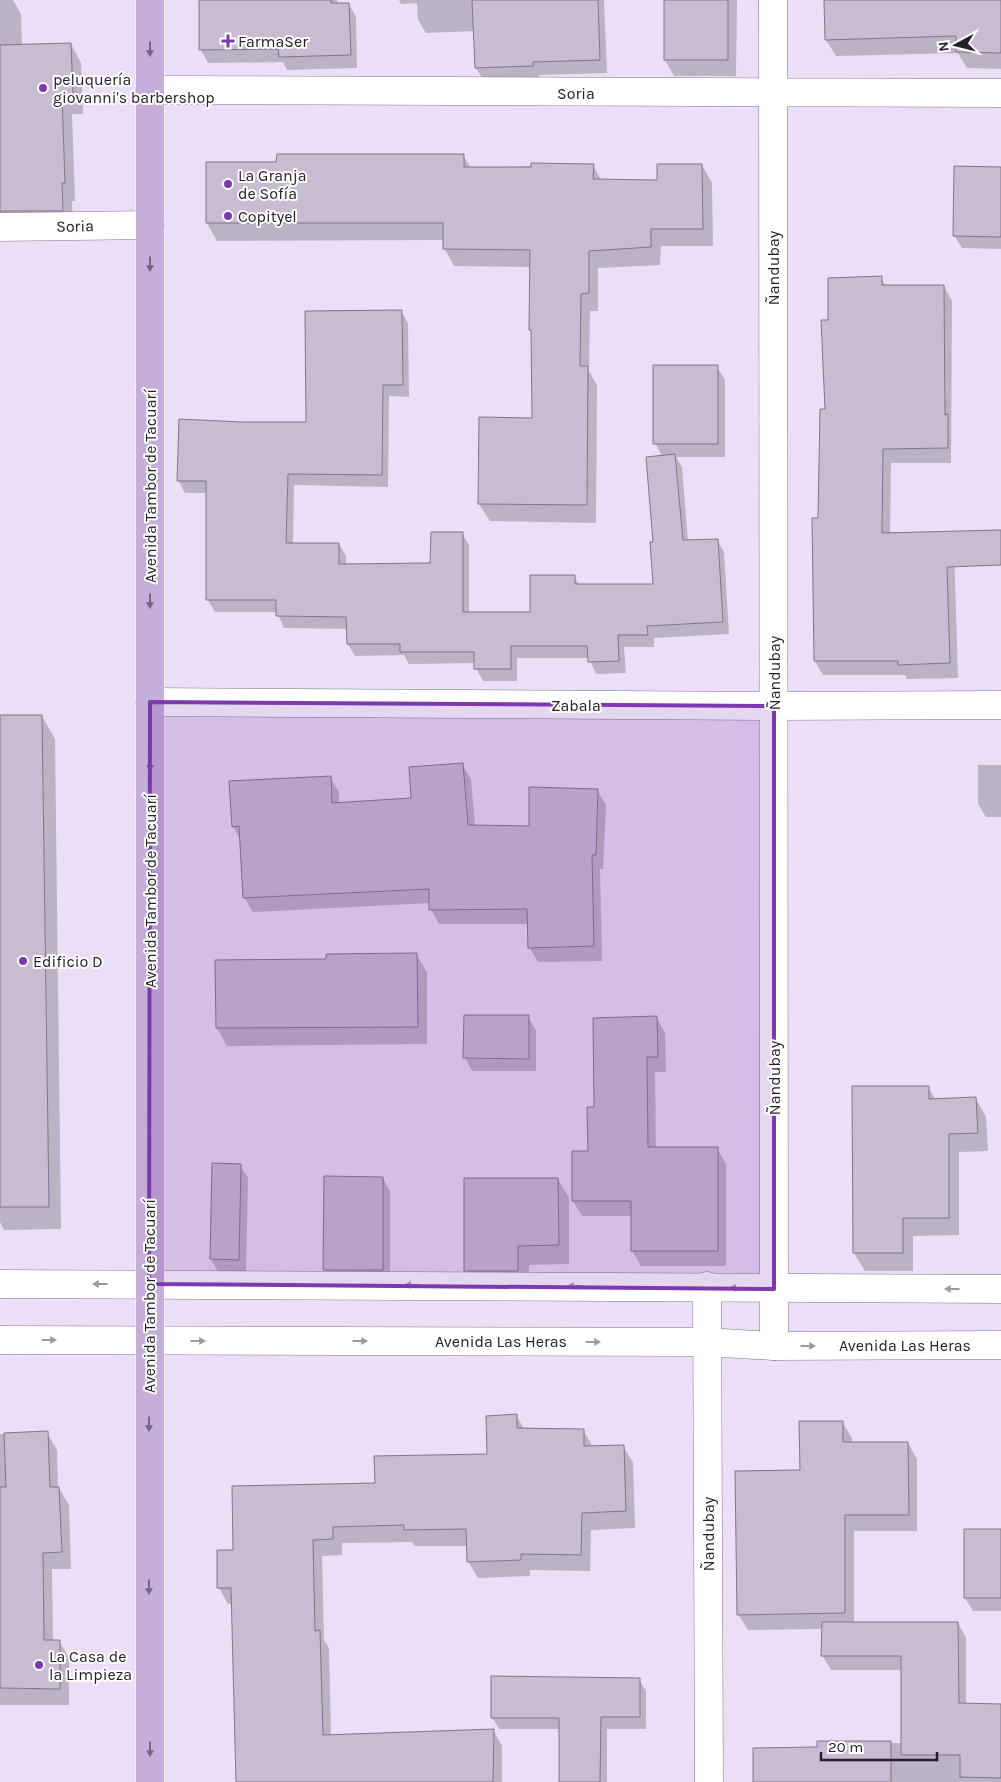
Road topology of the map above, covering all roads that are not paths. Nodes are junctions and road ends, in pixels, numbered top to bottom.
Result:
1 (150, 0) edge
2 (774, 0) edge
3 (150, 90) junction
4 (1001, 92) edge
5 (773, 94) junction
6 (150, 225) junction
7 (0, 227) edge
8 (150, 702) junction
9 (1001, 705) edge
10 (774, 706) junction
11 (0, 1284) edge
12 (149, 1284) junction
13 (706, 1286) junction
14 (774, 1289) junction
15 (1001, 1289) edge
16 (0, 1340) edge
17 (149, 1340) junction
18 (706, 1342) junction
19 (1001, 1345) edge
20 (774, 1346) junction
21 (150, 1782) edge
22 (709, 1782) edge

1 -> 3 main road, Avenida Tambor de Tacuarí
2 - 5 street, Ñandubay
3 - 5 street, Soria
3 - 6 main road, Avenida Tambor de Tacuarí
4 - 5 street, Soria
5 - 10 street, Ñandubay
6 - 7 street, Soria
6 -> 8 main road, Avenida Tambor de Tacuarí
8 - 10 street, Zabala
8 -> 12 main road, Avenida Tambor de Tacuarí
9 - 10 street, Zabala
10 - 14 street, Ñandubay
12 -> 11 street
13 -> 12 street
12 - 17 main road, Avenida Tambor de Tacuarí
14 -> 13 street
13 - 18 street, Ñandubay
15 -> 14 street
14 - 20 street, Ñandubay
16 -> 17 street, Avenida Las Heras
17 -> 18 street, Avenida Las Heras
17 -> 21 main road, Avenida Tambor de Tacuarí
18 - 20 street, Avenida Las Heras
18 - 22 street, Ñandubay
20 -> 19 street, Avenida Las Heras

